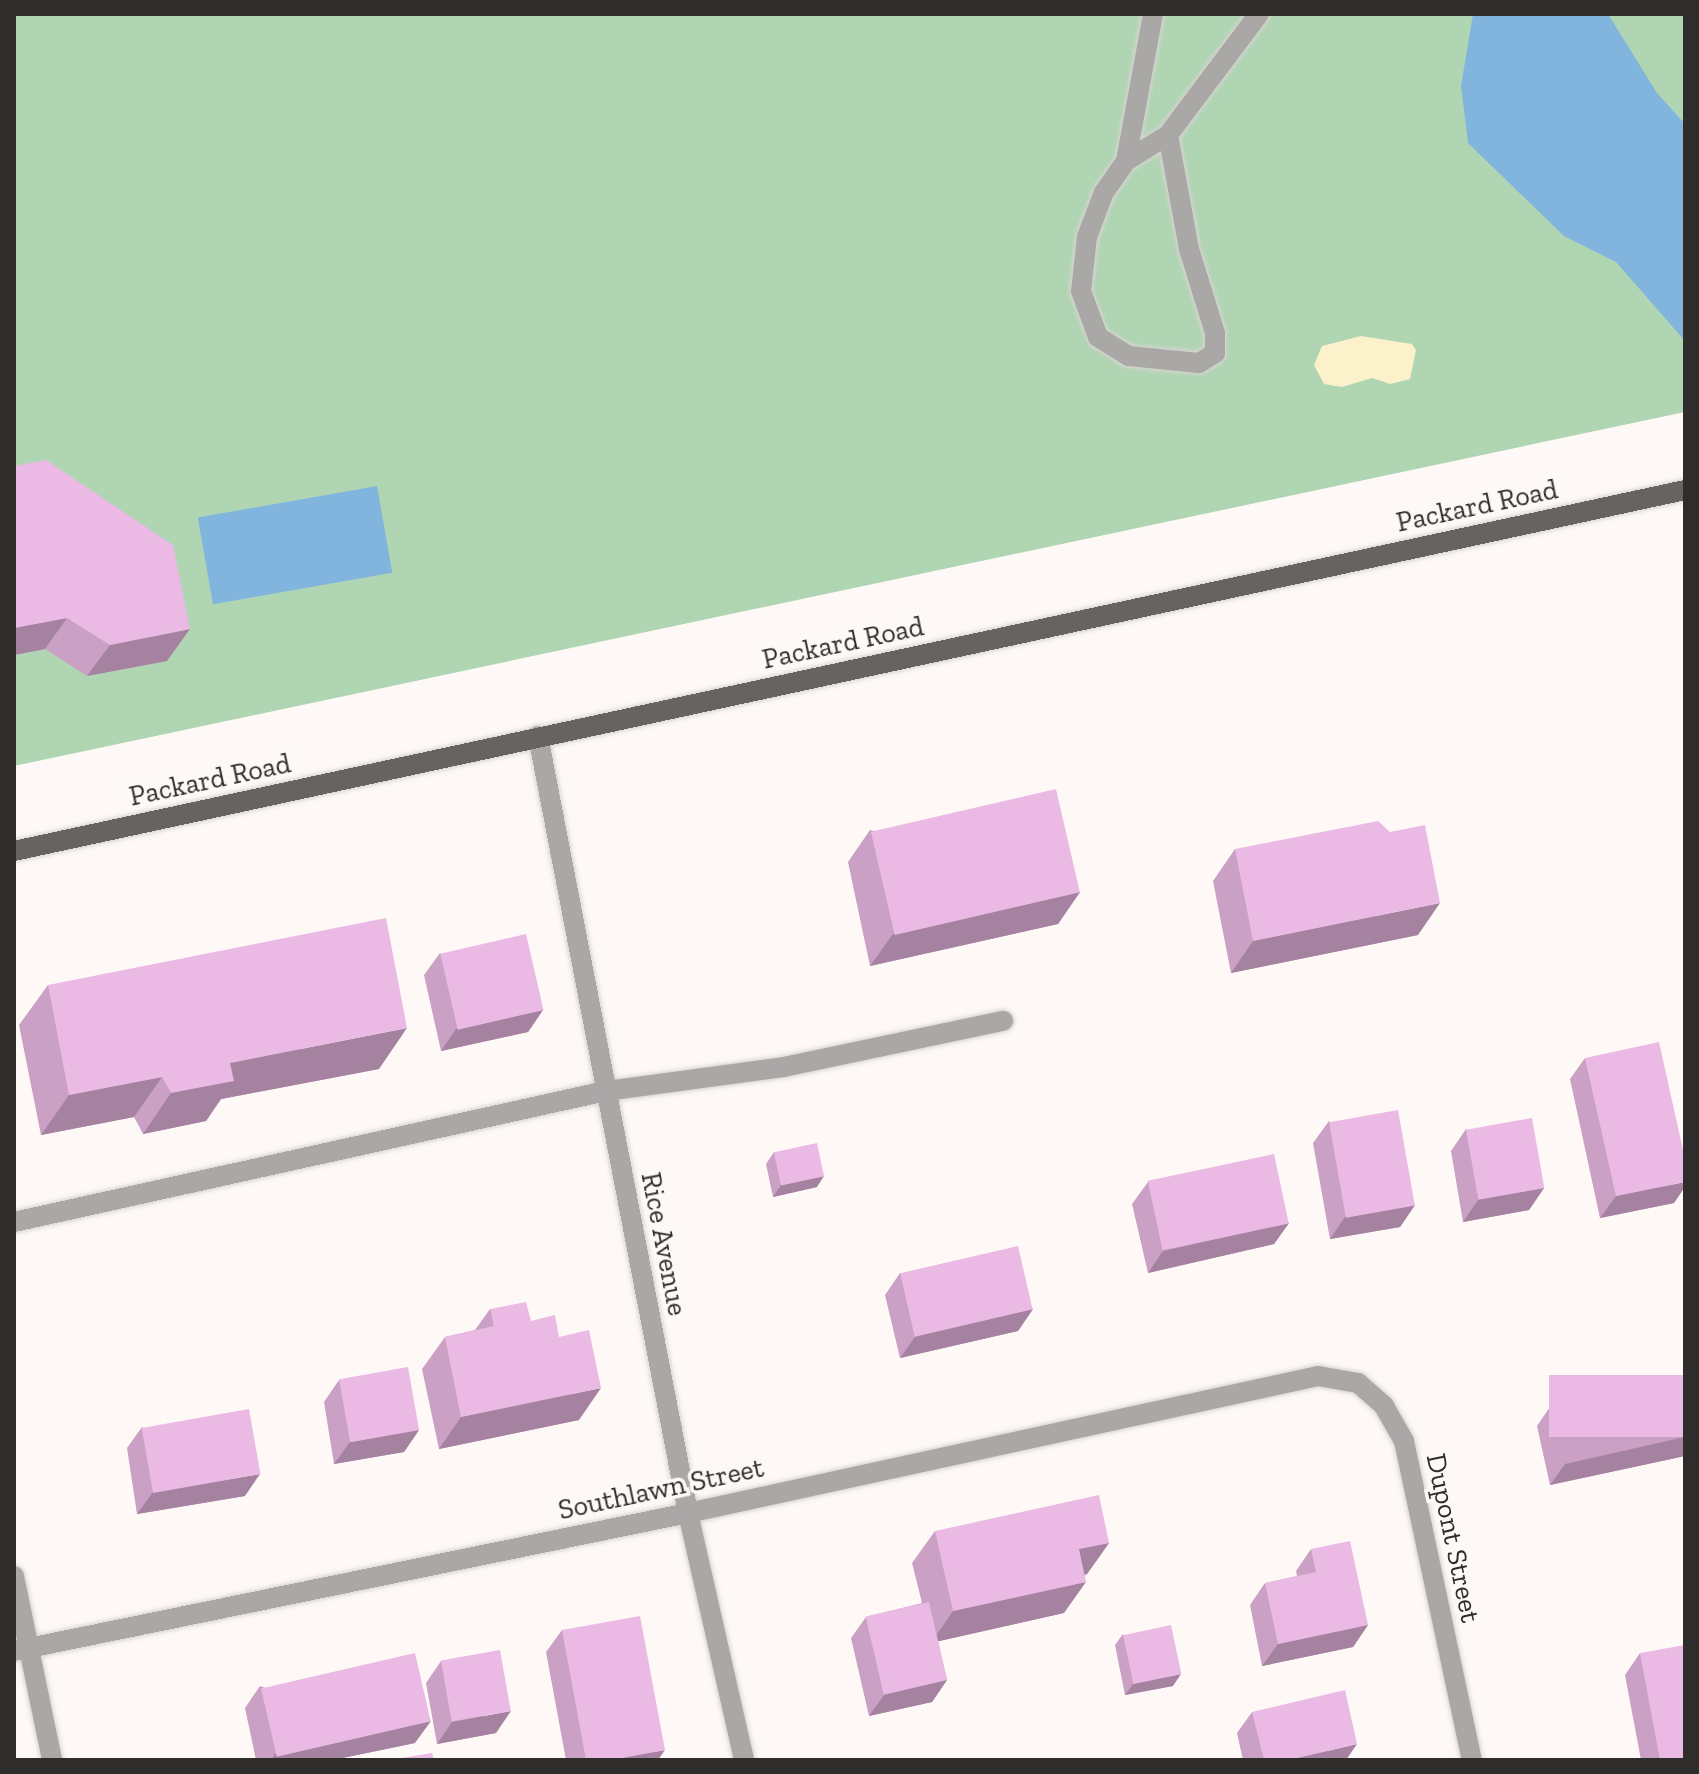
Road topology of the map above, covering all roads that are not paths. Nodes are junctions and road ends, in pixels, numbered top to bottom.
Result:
1 (1153, 14) edge
2 (1259, 14) edge
3 (1168, 135) junction
4 (1126, 161) junction
5 (1685, 490) edge
6 (538, 736) junction
7 (14, 851) edge
8 (1003, 1021) dead end
9 (606, 1091) junction
10 (14, 1222) edge
11 (1318, 1376) joint
12 (688, 1513) junction
13 (14, 1576) edge
14 (22, 1649) edge
15 (52, 1760) edge
16 (744, 1760) edge
17 (1472, 1760) edge

1 - 4 street
2 - 3 street
3 - 4 street
3 - 4 street
5 - 6 main road, Packard Road
6 - 7 main road, Packard Road
6 - 9 street, Rice Avenue
8 - 9 street
9 - 10 street
9 - 12 street, Rice Avenue
11 - 12 street, Southlawn Street
11 - 17 street, Dupont Street
12 - 14 street, Southlawn Street
12 - 16 street, Rice Avenue
13 - 14 street
14 - 15 street

